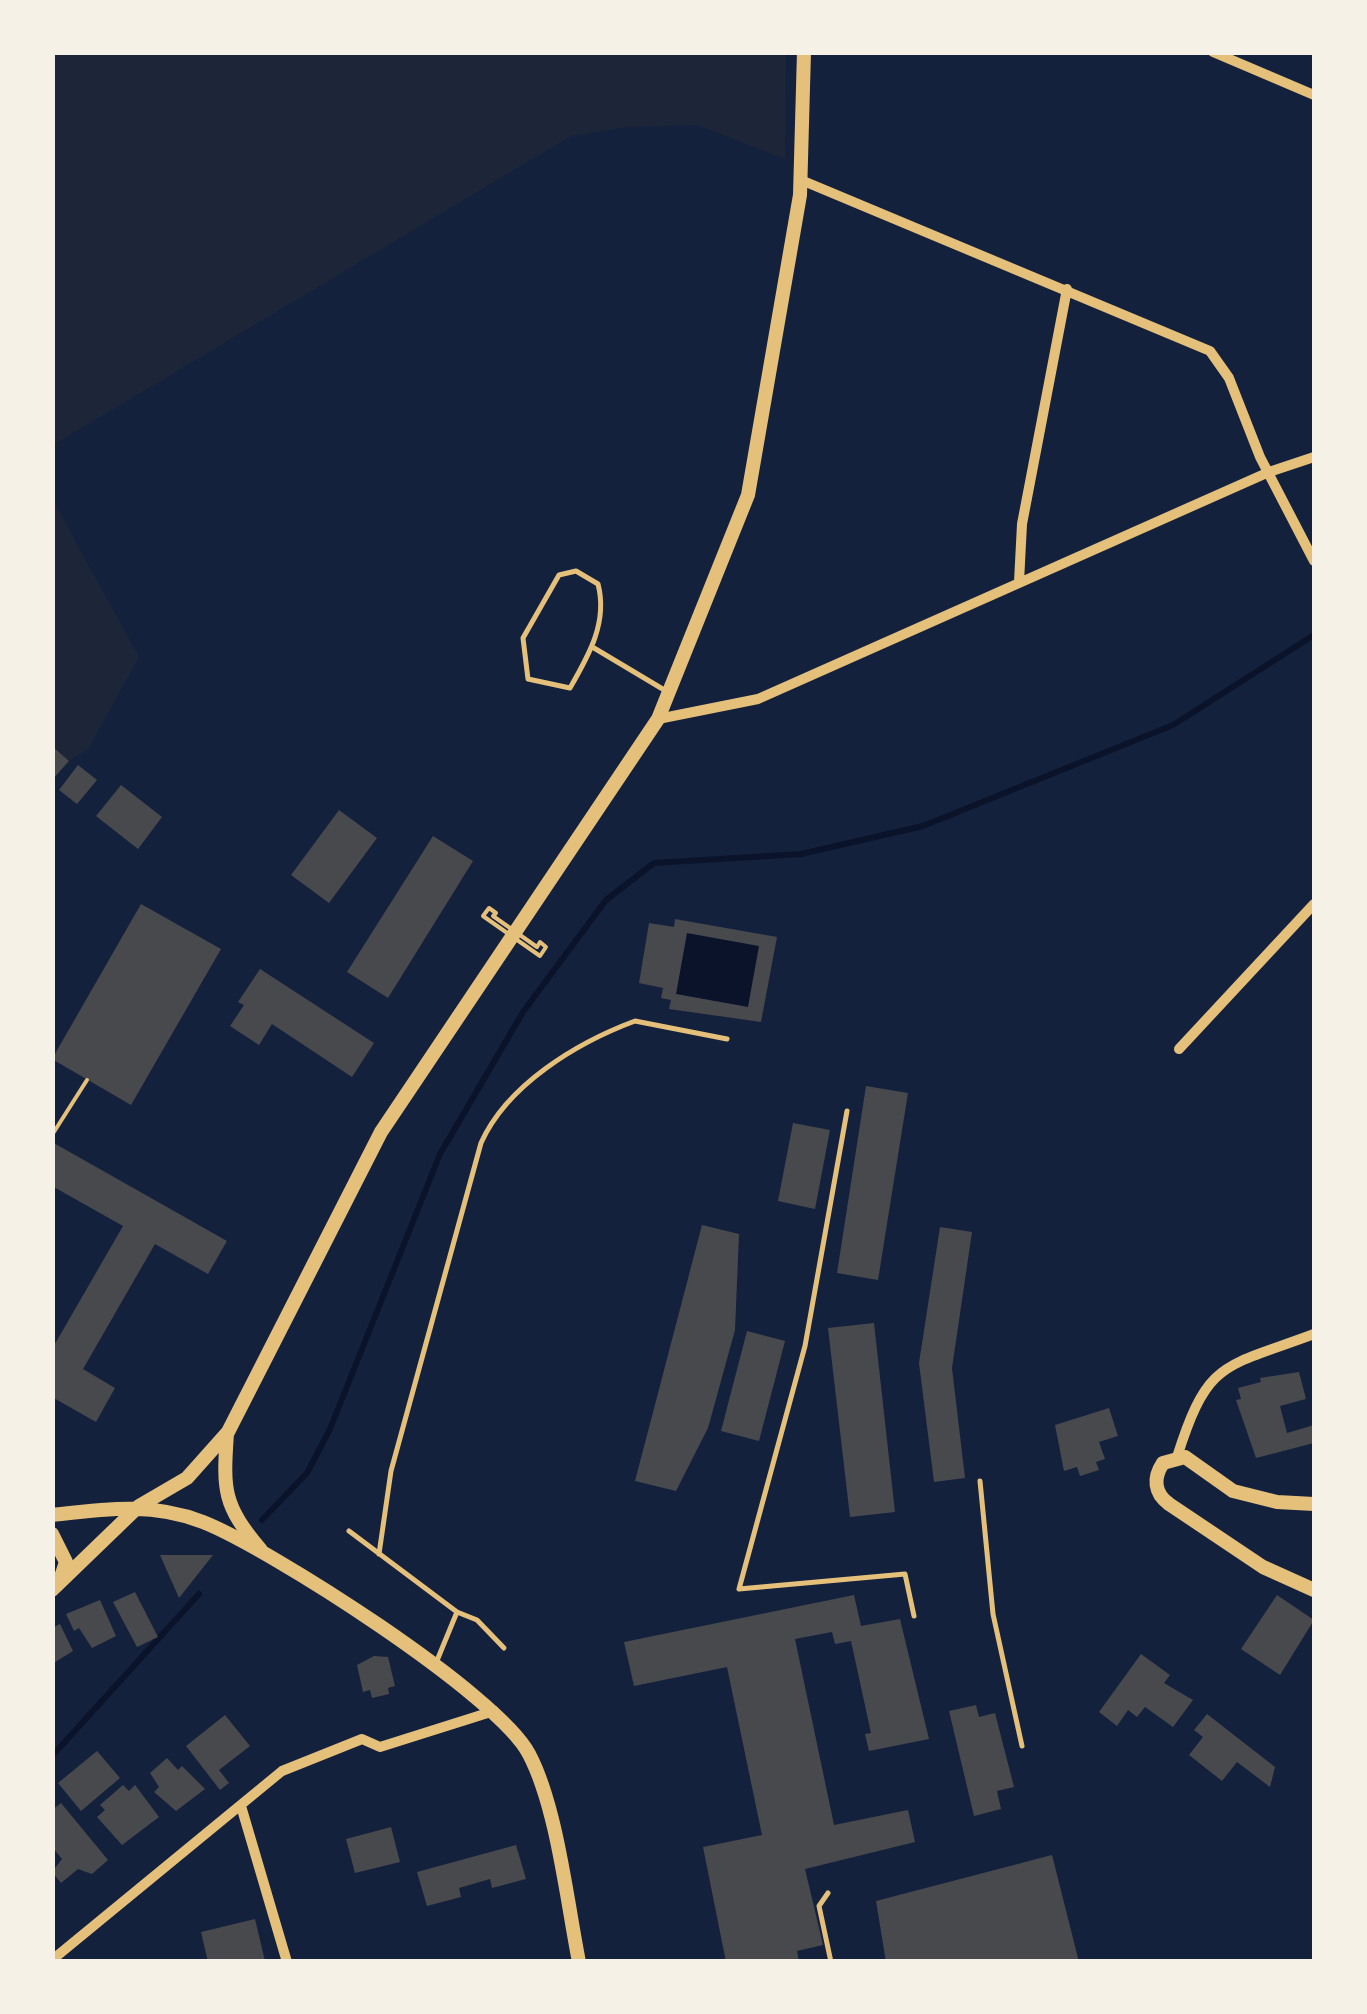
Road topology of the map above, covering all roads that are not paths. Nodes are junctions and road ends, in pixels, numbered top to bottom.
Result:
1 (804, 52) edge
2 (1215, 53) edge
3 (1314, 95) edge
4 (801, 180) junction
5 (1067, 289) junction
6 (1314, 457) edge
7 (1269, 472) junction
8 (1314, 561) edge
9 (1019, 582) junction
10 (594, 648) junction
11 (668, 693) junction
12 (658, 719) junction
13 (1314, 904) edge
14 (727, 1039) dead end
15 (1179, 1049) dead end
16 (846, 1111) dead end
17 (1314, 1334) edge
18 (228, 1432) junction
19 (1177, 1457) junction
20 (980, 1481) dead end
21 (1314, 1504) edge
22 (139, 1506) junction
23 (52, 1515) edge
24 (349, 1531) dead end
25 (52, 1534) edge
26 (380, 1554) junction
27 (272, 1560) junction
28 (55, 1588) edge
29 (1314, 1590) edge
30 (458, 1612) junction
31 (914, 1616) dead end
32 (504, 1648) dead end
33 (435, 1666) junction
34 (494, 1710) junction
35 (1022, 1746) dead end
36 (241, 1806) junction
37 (828, 1893) dead end
38 (52, 1960) edge
39 (287, 1962) edge
40 (579, 1962) edge
41 (831, 1962) edge

1 - 4 street
2 - 3 street
4 - 5 street
4 - 11 street
5 - 7 street
5 - 9 street
6 - 7 street
7 - 8 street
7 - 9 street
9 - 12 street
10 - 10 lane
10 - 11 lane
11 - 12 street
12 - 18 street
13 - 15 street
14 - 26 lane
16 - 31 lane
17 - 19 street
18 - 22 street
18 - 27 street
19 - 21 street
19 - 29 street
20 - 35 lane
22 - 23 street
22 - 27 street
22 - 28 street
24 - 26 lane
25 - 28 street
26 - 30 lane
27 - 33 street
30 - 32 lane
30 - 33 lane
33 - 34 street
34 - 36 street
34 - 40 street
36 - 38 street
36 - 39 street
37 - 41 lane

